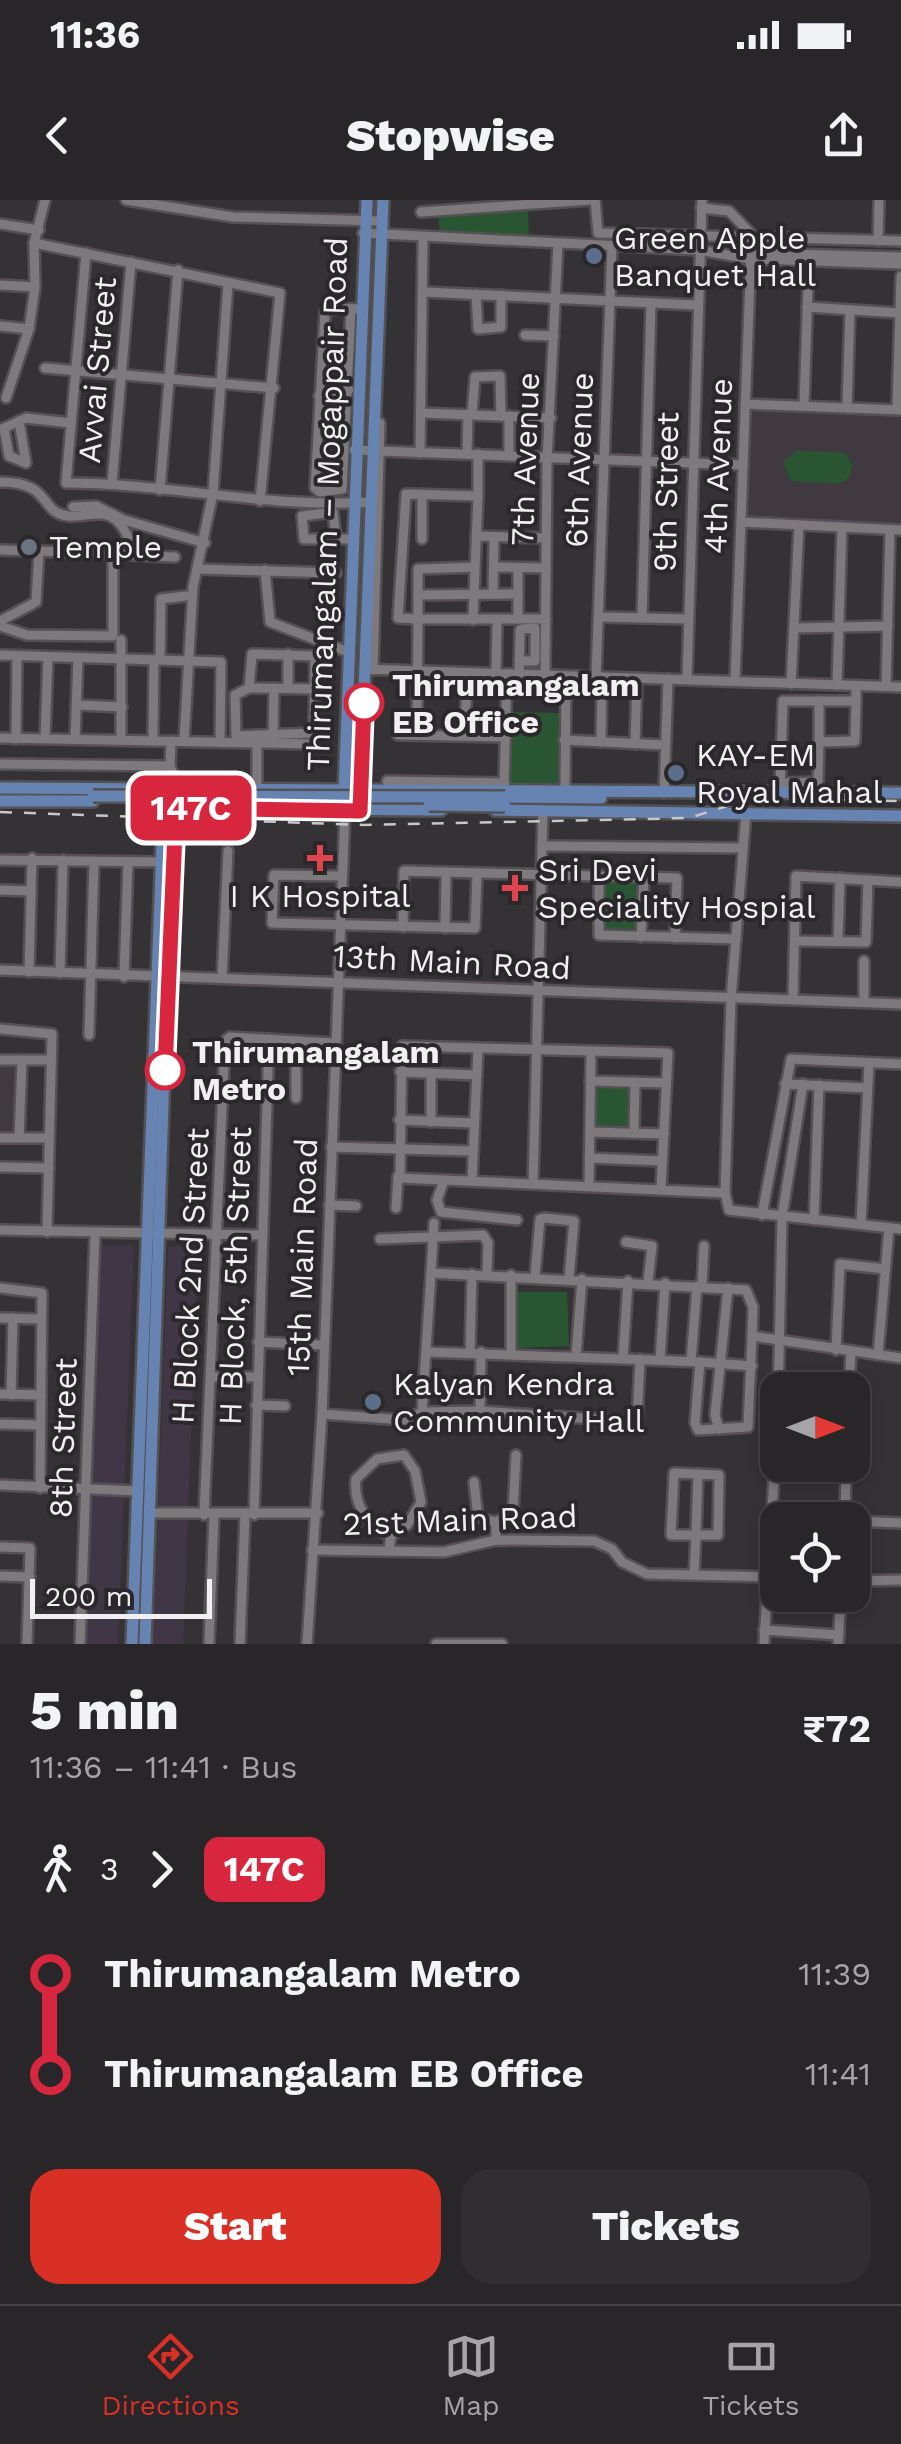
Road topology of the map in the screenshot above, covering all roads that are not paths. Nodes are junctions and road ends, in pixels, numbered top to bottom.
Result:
1 (45, 200) edge
2 (126, 200) edge
3 (367, 200) edge
4 (383, 200) edge
5 (592, 200) edge
6 (880, 200) edge
7 (162, 203) edge
8 (702, 204) edge
9 (421, 212) dead end
10 (0, 224) edge
11 (364, 226) junction
12 (40, 230) junction
13 (383, 230) junction
14 (422, 237) junction
15 (700, 237) junction
16 (757, 240) junction
17 (878, 241) junction
18 (901, 242) edge
19 (34, 243) junction
20 (558, 244) junction
21 (612, 246) junction
22 (699, 250) junction
23 (86, 253) junction
24 (748, 255) junction
25 (809, 257) junction
26 (901, 260) edge
27 (131, 262) junction
28 (178, 270) junction
29 (901, 276) edge
30 (228, 284) junction
31 (0, 285) edge
32 (35, 287) junction
33 (424, 292) junction
34 (476, 294) junction
35 (501, 295) junction
36 (556, 297) junction
37 (610, 301) junction
38 (652, 303) junction
39 (695, 305) junction
40 (807, 307) junction
41 (355, 309) junction
42 (850, 310) junction
43 (900, 313) edge
44 (0, 326) edge
45 (29, 329) junction
46 (525, 336) dead end
47 (554, 336) junction
48 (45, 368) dead end
49 (75, 370) junction
50 (124, 375) junction
51 (170, 379) junction
52 (220, 385) junction
53 (274, 388) junction
54 (351, 390) junction
55 (319, 396) junction
56 (6, 398) dead end
57 (746, 404) junction
58 (804, 406) junction
59 (847, 408) junction
60 (899, 410) edge
61 (421, 413) junction
62 (470, 414) junction
63 (505, 416) junction
64 (551, 418) junction
65 (20, 421) junction
66 (72, 423) junction
67 (2, 428) edge
68 (354, 450) junction
69 (377, 450) junction
70 (420, 453) junction
71 (472, 454) junction
72 (509, 456) junction
73 (547, 460) junction
74 (604, 460) junction
75 (646, 461) junction
76 (691, 462) junction
77 (743, 465) junction
78 (0, 482) edge
79 (112, 483) junction
80 (160, 490) junction
81 (212, 493) junction
82 (422, 494) junction
83 (478, 496) junction
84 (337, 498) junction
85 (260, 501) junction
86 (354, 503) junction
87 (375, 503) junction
88 (402, 505) junction
89 (73, 507) dead end
90 (313, 508) junction
91 (741, 522) junction
92 (799, 526) junction
93 (842, 528) junction
94 (896, 530) edge
95 (476, 536) junction
96 (494, 537) junction
97 (352, 538) junction
98 (546, 538) junction
99 (336, 539) junction
100 (422, 540) dead end
101 (205, 543) junction
102 (0, 550) edge
103 (39, 551) junction
104 (112, 553) junction
105 (137, 555) junction
106 (174, 557) dead end
107 (474, 567) junction
108 (494, 567) junction
109 (518, 568) junction
110 (546, 568) junction
111 (198, 569) junction
112 (266, 570) junction
113 (336, 573) dead end
114 (473, 594) junction
115 (493, 594) junction
116 (518, 594) junction
117 (418, 595) junction
118 (186, 596) dead end
119 (600, 617) junction
120 (642, 618) junction
121 (418, 619) junction
122 (518, 619) junction
123 (546, 619) junction
124 (688, 619) junction
125 (473, 620) junction
126 (498, 620) junction
127 (0, 624) edge
128 (888, 626) junction
129 (795, 628) junction
130 (838, 628) junction
131 (541, 635) junction
132 (121, 640) dead end
133 (348, 652) junction
134 (288, 654) junction
135 (0, 655) edge
136 (17, 656) junction
137 (48, 657) junction
138 (78, 658) junction
139 (122, 659) junction
140 (157, 660) junction
141 (188, 661) junction
142 (519, 661) junction
143 (369, 670) junction
144 (420, 671) junction
145 (467, 672) junction
146 (502, 674) junction
147 (519, 674) junction
148 (545, 676) junction
149 (566, 676) junction
150 (599, 677) junction
151 (637, 678) junction
152 (668, 679) junction
153 (686, 679) junction
154 (734, 681) junction
155 (791, 684) junction
156 (837, 685) junction
157 (856, 686) junction
158 (886, 686) junction
159 (901, 686) edge
160 (249, 688) junction
161 (274, 688) junction
162 (288, 688) junction
163 (315, 688) junction
164 (819, 700) junction
165 (856, 700) junction
166 (77, 705) junction
167 (122, 707) junction
168 (398, 734) dead end
169 (418, 735) junction
170 (465, 736) junction
171 (506, 737) junction
172 (0, 738) edge
173 (46, 738) junction
174 (16, 739) junction
175 (76, 739) junction
176 (273, 739) junction
177 (121, 740) junction
178 (152, 740) junction
179 (564, 740) junction
180 (171, 741) junction
181 (184, 741) junction
182 (220, 742) junction
183 (601, 742) junction
184 (819, 742) junction
185 (257, 743) junction
186 (314, 744) dead end
187 (635, 744) junction
188 (666, 746) junction
189 (0, 764) edge
190 (170, 766) junction
191 (387, 781) dead end
192 (174, 786) junction
193 (780, 787) junction
194 (344, 788) junction
195 (360, 788) junction
196 (408, 789) junction
197 (565, 789) junction
198 (258, 790) junction
199 (659, 793) junction
200 (901, 793) edge
201 (505, 794) junction
202 (0, 795) edge
203 (99, 799) junction
204 (171, 808) junction
205 (407, 810) junction
206 (543, 810) junction
207 (344, 811) junction
208 (360, 811) junction
209 (656, 812) junction
210 (746, 814) junction
211 (901, 816) edge
212 (542, 846) junction
213 (743, 848) junction
214 (228, 851) dead end
215 (32, 858) junction
216 (0, 860) edge
217 (63, 860) junction
218 (94, 861) junction
219 (128, 862) junction
220 (162, 862) junction
221 (446, 872) junction
222 (477, 874) junction
223 (341, 876) junction
224 (541, 876) junction
225 (600, 876) junction
226 (644, 877) junction
227 (840, 878) junction
228 (868, 880) junction
229 (901, 882) edge
230 (0, 890) edge
231 (30, 891) junction
232 (339, 925) junction
233 (402, 927) junction
234 (445, 928) junction
235 (641, 937) junction
236 (675, 938) junction
237 (736, 939) junction
238 (795, 941) junction
239 (838, 942) junction
240 (864, 962) dead end
241 (0, 970) edge
242 (29, 972) junction
243 (60, 974) junction
244 (91, 976) junction
245 (162, 976) junction
246 (124, 977) junction
247 (222, 978) junction
248 (337, 980) junction
249 (537, 993) junction
250 (731, 998) junction
251 (794, 1000) junction
252 (864, 1002) junction
253 (901, 1004) edge
254 (0, 1029) edge
255 (89, 1036) dead end
256 (268, 1039) junction
257 (296, 1041) junction
258 (334, 1043) junction
259 (791, 1045) dead end
260 (478, 1048) junction
261 (535, 1049) junction
262 (591, 1051) junction
263 (0, 1060) edge
264 (22, 1060) junction
265 (51, 1060) junction
266 (791, 1060) junction
267 (869, 1063) junction
268 (901, 1064) edge
269 (400, 1072) junction
270 (431, 1073) junction
271 (477, 1074) junction
272 (590, 1081) junction
273 (636, 1082) junction
274 (666, 1083) junction
275 (784, 1084) junction
276 (803, 1084) junction
277 (818, 1085) junction
278 (867, 1088) junction
279 (296, 1098) dead end
280 (399, 1120) junction
281 (431, 1122) junction
282 (473, 1123) junction
283 (590, 1132) junction
284 (634, 1133) junction
285 (664, 1134) junction
286 (0, 1138) edge
287 (19, 1138) junction
288 (50, 1138) junction
289 (331, 1146) junction
290 (398, 1148) junction
291 (472, 1151) junction
292 (590, 1158) junction
293 (662, 1161) junction
294 (0, 1167) edge
295 (49, 1168) junction
296 (398, 1176) junction
297 (444, 1180) junction
298 (472, 1181) junction
299 (533, 1184) junction
300 (590, 1185) junction
301 (661, 1188) junction
302 (725, 1194) junction
303 (329, 1205) junction
304 (356, 1206) dead end
305 (396, 1208) dead end
306 (762, 1215) junction
307 (782, 1217) junction
308 (517, 1220) dead end
309 (814, 1220) junction
310 (434, 1223) dead end
311 (860, 1224) junction
312 (889, 1228) junction
313 (901, 1229) edge
314 (0, 1230) edge
315 (47, 1232) junction
316 (95, 1234) junction
317 (155, 1234) junction
318 (219, 1234) junction
319 (261, 1235) junction
320 (434, 1237) junction
321 (380, 1239) dead end
322 (626, 1242) dead end
323 (704, 1246) dead end
324 (885, 1269) junction
325 (431, 1273) junction
326 (472, 1274) junction
327 (487, 1274) junction
328 (511, 1275) junction
329 (535, 1276) junction
330 (569, 1278) junction
331 (582, 1278) junction
332 (628, 1282) junction
333 (648, 1282) junction
334 (663, 1283) junction
335 (700, 1286) junction
336 (0, 1288) edge
337 (728, 1288) junction
338 (0, 1318) edge
339 (13, 1318) junction
340 (42, 1319) junction
341 (752, 1336) junction
342 (776, 1338) junction
343 (258, 1342) junction
344 (323, 1345) junction
345 (836, 1350) junction
346 (427, 1352) junction
347 (476, 1352) junction
348 (851, 1352) junction
349 (511, 1353) junction
350 (878, 1355) junction
351 (576, 1356) junction
352 (901, 1358) edge
353 (622, 1359) junction
354 (640, 1360) junction
355 (660, 1360) junction
356 (695, 1361) junction
357 (721, 1362) junction
358 (752, 1366) junction
359 (777, 1372) edge
360 (850, 1372) edge
361 (211, 1377) junction
362 (257, 1377) junction
363 (5, 1394) edge
364 (41, 1395) junction
365 (256, 1405) junction
366 (284, 1406) dead end
367 (480, 1411) junction
368 (422, 1412) junction
369 (322, 1414) junction
370 (0, 1424) edge
371 (40, 1425) junction
372 (719, 1429) junction
373 (516, 1455) dead end
374 (698, 1474) junction
375 (474, 1482) dead end
376 (0, 1485) edge
377 (40, 1488) junction
378 (86, 1489) junction
379 (137, 1491) junction
380 (149, 1513) junction
381 (318, 1513) junction
382 (209, 1515) junction
383 (249, 1515) junction
384 (870, 1521) edge
385 (496, 1522) junction
386 (901, 1522) edge
387 (391, 1536) junction
388 (696, 1536) junction
389 (496, 1540) junction
390 (0, 1548) edge
391 (312, 1550) junction
392 (389, 1550) junction
393 (694, 1575) junction
394 (0, 1576) edge
395 (30, 1577) junction
396 (760, 1577) edge
397 (870, 1580) edge
398 (901, 1580) edge
399 (767, 1612) edge
400 (840, 1612) edge
401 (764, 1630) junction
402 (838, 1640) edge
403 (27, 1644) edge
404 (80, 1644) edge
405 (132, 1644) edge
406 (145, 1644) edge
407 (209, 1644) edge
408 (240, 1644) edge
409 (307, 1644) edge
410 (436, 1644) edge
411 (502, 1644) edge
412 (764, 1644) edge

1 - 12 street
2 - 7 street
3 - 11 main road, Thirumangalam – Mogappair Road
4 - 13 main road, Thirumangalam – Mogappair Road
5 - 9 street
5 - 15 street
6 - 17 street
7 - 11 street
8 - 15 street, 9th Street
8 - 16 street
10 - 12 street
11 - 13 street
11 - 41 main road, Thirumangalam – Mogappair Road
12 - 19 street
13 - 14 street
13 - 69 main road, Thirumangalam – Mogappair Road
14 - 20 street
14 - 33 street
15 - 16 street
15 - 22 street, 9th Street
16 - 17 street
17 - 18 street
19 - 23 street
19 - 32 street
20 - 21 street
20 - 36 street, 7th Avenue
21 - 22 street
21 - 37 street, 6th Avenue
22 - 24 street
22 - 39 street, 9th Street
23 - 27 street
23 - 49 street
24 - 25 street
24 - 57 street, 4th Avenue
25 - 26 street
25 - 40 street
27 - 28 street
27 - 50 street, Avvai Street
28 - 30 street
28 - 51 street
29 - 43 street
30 - 52 street
30 - 53 street
31 - 32 street
32 - 45 street
33 - 34 street
33 - 61 street
34 - 35 street
34 - 35 street
35 - 36 street
36 - 37 street
36 - 47 street, 7th Avenue
37 - 38 street
37 - 74 street, 6th Avenue
38 - 39 street
38 - 75 street
39 - 76 street, 9th Street
40 - 42 street
40 - 58 street
41 - 54 main road, Thirumangalam – Mogappair Road
41 - 55 street
42 - 43 street
42 - 59 street
43 - 60 street
44 - 45 street
45 - 56 street
46 - 47 street
47 - 64 street, 7th Avenue
48 - 49 street
49 - 50 street
49 - 66 street
50 - 51 street
50 - 79 street, Avvai Street
51 - 52 street
51 - 80 street
52 - 53 street
52 - 81 street
53 - 85 street
54 - 55 street
54 - 68 main road, Thirumangalam – Mogappair Road
54 - 84 street
55 - 84 street
57 - 58 street
57 - 77 street, 4th Avenue
58 - 59 street
59 - 60 street
61 - 62 street
61 - 70 street
62 - 63 street
62 - 63 street
62 - 71 street
63 - 64 street
63 - 72 street
64 - 73 street, 7th Avenue
65 - 66 street
65 - 67 street
65 - 67 street
66 - 79 street
68 - 69 street
68 - 86 main road, Thirumangalam – Mogappair Road
69 - 70 street
69 - 87 main road, Thirumangalam – Mogappair Road
70 - 71 street
71 - 72 street
71 - 83 street
72 - 73 street
73 - 74 street
73 - 98 street, 7th Avenue
74 - 75 street
74 - 119 street, 6th Avenue
75 - 76 street
75 - 120 street
76 - 77 street
76 - 124 street, 9th Street
77 - 91 street, 4th Avenue
78 - 105 street
79 - 80 street
80 - 81 street
81 - 85 street
81 - 101 street
82 - 83 street
82 - 88 street
82 - 100 street
83 - 95 street
84 - 86 street
84 - 90 street
85 - 90 street
86 - 87 street
86 - 97 main road, Thirumangalam – Mogappair Road
87 - 88 street
87 - 143 main road, Thirumangalam – Mogappair Road
88 - 121 street
89 - 101 street
90 - 99 street
90 - 99 street
91 - 92 street
91 - 154 street, 4th Avenue
92 - 93 street
92 - 129 street
93 - 94 street
93 - 130 street
94 - 128 street
95 - 96 street
95 - 107 street
96 - 98 street
96 - 108 street
97 - 99 street
97 - 133 main road, Thirumangalam – Mogappair Road
98 - 110 street, 7th Avenue
101 - 111 street
102 - 103 street
103 - 104 street
103 - 127 street
104 - 105 street
104 - 127 street
105 - 106 street
107 - 114 street
107 - 117 street
108 - 109 street
108 - 115 street
109 - 110 street
109 - 116 street
110 - 123 street, 7th Avenue
111 - 112 street
111 - 141 street
112 - 113 street
112 - 133 street
114 - 115 street
114 - 117 street
114 - 125 street
115 - 116 street
116 - 122 street
117 - 121 street
118 - 140 street
119 - 120 street
119 - 150 street, 6th Avenue
120 - 124 street
121 - 125 street
121 - 144 street
122 - 123 street
122 - 126 street
123 - 131 street, 7th Avenue
124 - 153 street, 9th Street
125 - 126 street
126 - 146 street
128 - 130 street
128 - 158 street
129 - 130 street
129 - 155 street
130 - 156 street
131 - 142 street
131 - 142 street
131 - 148 street, 7th Avenue
132 - 139 street
133 - 194 main road, Thirumangalam – Mogappair Road
134 - 160 street
134 - 162 street
134 - 163 street
135 - 136 street
136 - 137 street
136 - 174 street
137 - 138 street
137 - 173 street
138 - 139 street
138 - 166 street
139 - 140 street
139 - 167 street
140 - 141 street
140 - 178 street
141 - 181 street
141 - 182 street
142 - 147 street
143 - 144 street
143 - 195 main road, Thirumangalam – Mogappair Road
144 - 145 street
144 - 169 street
145 - 146 street
145 - 170 street
146 - 147 street
146 - 171 street
147 - 148 street
148 - 149 street
149 - 150 street
149 - 179 street
150 - 151 street
150 - 183 street, 6th Avenue
151 - 152 street
151 - 187 street
152 - 153 street
152 - 188 street
153 - 154 street
154 - 155 street
155 - 156 street
156 - 157 street
157 - 158 street
157 - 165 street
158 - 159 street
160 - 161 street
160 - 176 street
161 - 162 street
161 - 176 street
162 - 163 street
163 - 176 street
164 - 165 street
164 - 184 street
164 - 193 street
165 - 184 street
166 - 167 street
166 - 175 street
167 - 177 street
168 - 169 street
169 - 170 street
170 - 171 street
171 - 201 street
172 - 174 street
173 - 174 street
173 - 175 street
175 - 177 street
176 - 185 street
176 - 186 street
177 - 178 street
178 - 180 street
179 - 183 street
179 - 197 street
180 - 181 street
180 - 190 street
181 - 182 street
182 - 185 street
183 - 187 street
184 - 193 street
185 - 198 street
187 - 188 street
188 - 199 street
189 - 190 street
190 - 192 street
191 - 201 street
192 - 198 main road
192 - 203 main road
192 - 204 main road
193 - 199 main road
193 - 200 main road
194 - 195 main road
194 - 198 main road
194 - 207 main road, Thirumangalam – Mogappair Road
195 - 196 main road
195 - 208 main road, Thirumangalam – Mogappair Road
196 - 201 main road
196 - 205 main road
197 - 199 main road
197 - 201 main road
199 - 201 main road
201 - 203 main road, bridge
201 - 209 main road
202 - 203 main road
204 - 207 main road
204 - 220 main road
204 - 245 main road
205 - 206 main road
205 - 208 main road
206 - 209 main road
206 - 212 street
207 - 208 main road
207 - 223 street, 15th Main Road
209 - 210 main road
210 - 211 main road
210 - 213 street
212 - 213 street
212 - 224 street
213 - 237 street
214 - 247 street
215 - 216 street
215 - 217 street
215 - 231 street
217 - 218 street
217 - 243 street
218 - 219 street
218 - 244 street
219 - 220 street
219 - 246 street
220 - 245 main road
221 - 222 street
221 - 233 street
221 - 234 street
222 - 224 street
222 - 234 street
223 - 232 street, 15th Main Road
223 - 232 street
224 - 225 street
224 - 249 street
225 - 226 street
225 - 235 street
226 - 235 street
226 - 236 street
227 - 228 street
227 - 238 street
227 - 239 street
228 - 229 street
228 - 239 street
230 - 231 street
231 - 242 street
232 - 233 street
232 - 248 street, 15th Main Road
233 - 234 street
235 - 236 street
236 - 237 street
237 - 250 street
238 - 239 street
238 - 251 street
240 - 252 street
241 - 242 street, 13th Main Road
242 - 243 street, 13th Main Road
243 - 244 street, 13th Main Road
244 - 246 street, 13th Main Road
244 - 255 street
245 - 246 street, 13th Main Road
245 - 247 street, 13th Main Road
245 - 317 main road
247 - 248 street, 13th Main Road
248 - 249 street, 13th Main Road
248 - 258 street, 15th Main Road
249 - 250 street, 13th Main Road
249 - 261 street
250 - 251 street, 13th Main Road
250 - 302 street
251 - 252 street, 13th Main Road
252 - 253 street, 13th Main Road
254 - 265 street
256 - 257 street
256 - 318 street, H Block 2nd Street
256 - 319 street, H Block, 5th Street
257 - 258 street
257 - 279 street
258 - 289 street, 15th Main Road
259 - 266 street
260 - 261 street
260 - 269 street
260 - 271 street
261 - 262 street
261 - 299 street
262 - 272 street
262 - 274 street
263 - 264 street
264 - 265 street
264 - 287 street
265 - 288 street
266 - 267 street
266 - 275 street
267 - 268 street
267 - 278 street
269 - 270 street
269 - 280 street
270 - 271 street
270 - 281 street
271 - 282 street
272 - 273 street
272 - 283 street
273 - 274 street
273 - 284 street
274 - 285 street
275 - 276 street
275 - 306 street
276 - 277 street
276 - 307 street
277 - 278 street
277 - 309 street
278 - 311 street
280 - 281 street
280 - 290 street
281 - 282 street
282 - 291 street
283 - 284 street
283 - 292 street
284 - 285 street
285 - 293 street
286 - 287 street
287 - 288 street
288 - 295 street
289 - 290 street
289 - 303 street, 15th Main Road
290 - 291 street
290 - 296 street
291 - 298 street
292 - 293 street
292 - 300 street
293 - 301 street
294 - 295 street
295 - 315 street
296 - 297 street
296 - 305 street
297 - 298 street
297 - 308 street
298 - 299 street
299 - 300 street
300 - 301 street
301 - 302 street
302 - 306 street
303 - 304 street
303 - 344 street, 15th Main Road
306 - 307 street
307 - 309 street
307 - 342 street
309 - 311 street
310 - 320 street
311 - 312 street
312 - 313 street
312 - 324 street
314 - 315 street
315 - 316 street
316 - 317 street
316 - 378 street, 8th Street
317 - 318 street
317 - 379 main road
317 - 380 main road
318 - 319 street
318 - 361 street, H Block 2nd Street
319 - 343 street, H Block, 5th Street
320 - 321 street
320 - 325 street
320 - 327 street
322 - 333 street
323 - 335 street
324 - 345 street
324 - 350 street
325 - 326 street
325 - 346 street
326 - 327 street
326 - 347 street
327 - 328 street
328 - 329 street
328 - 349 street
329 - 330 street
329 - 330 street
330 - 331 street
331 - 332 street
331 - 351 street
332 - 333 street
332 - 353 street
333 - 334 street
334 - 335 street
334 - 355 street
335 - 337 street
335 - 356 street
336 - 340 street
337 - 341 street
337 - 357 street
338 - 339 street
339 - 340 street
339 - 363 street
340 - 364 street
341 - 342 street
341 - 358 street
342 - 345 street
342 - 359 street
343 - 344 street
343 - 362 street, H Block, 5th Street
344 - 369 street, 15th Main Road
345 - 348 street
346 - 347 street
346 - 368 street
347 - 349 street
347 - 367 street
348 - 350 street
348 - 360 street
349 - 351 street
350 - 352 street
351 - 353 street
353 - 354 street
354 - 355 street
354 - 367 street
355 - 356 street
356 - 357 street
356 - 372 street
357 - 358 street
357 - 372 street
358 - 372 street
361 - 362 street
361 - 382 street, H Block 2nd Street
362 - 365 street, H Block, 5th Street
363 - 364 street
364 - 371 street
365 - 366 street
365 - 383 street, H Block, 5th Street
367 - 368 street
368 - 369 street
369 - 381 street, 15th Main Road
370 - 371 street
371 - 377 street
373 - 385 street
374 - 388 street
374 - 388 street
374 - 388 street
375 - 385 street
376 - 377 street
377 - 378 street
378 - 379 street
378 - 404 street, 8th Street
379 - 405 main road
380 - 382 street
380 - 406 main road
381 - 383 street
381 - 391 street, 15th Main Road
382 - 383 street
382 - 407 street, H Block 2nd Street
383 - 408 street, H Block, 5th Street
384 - 386 street
385 - 389 street
387 - 387 street
387 - 392 street
388 - 393 street
389 - 392 street, 21st Main Road
389 - 393 street, 21st Main Road
390 - 395 street
391 - 392 street, 21st Main Road
391 - 409 street, 15th Main Road
393 - 396 street, 21st Main Road
394 - 395 street
395 - 403 street
397 - 398 street
399 - 401 street
400 - 402 street
401 - 402 street
401 - 412 street
410 - 411 street

